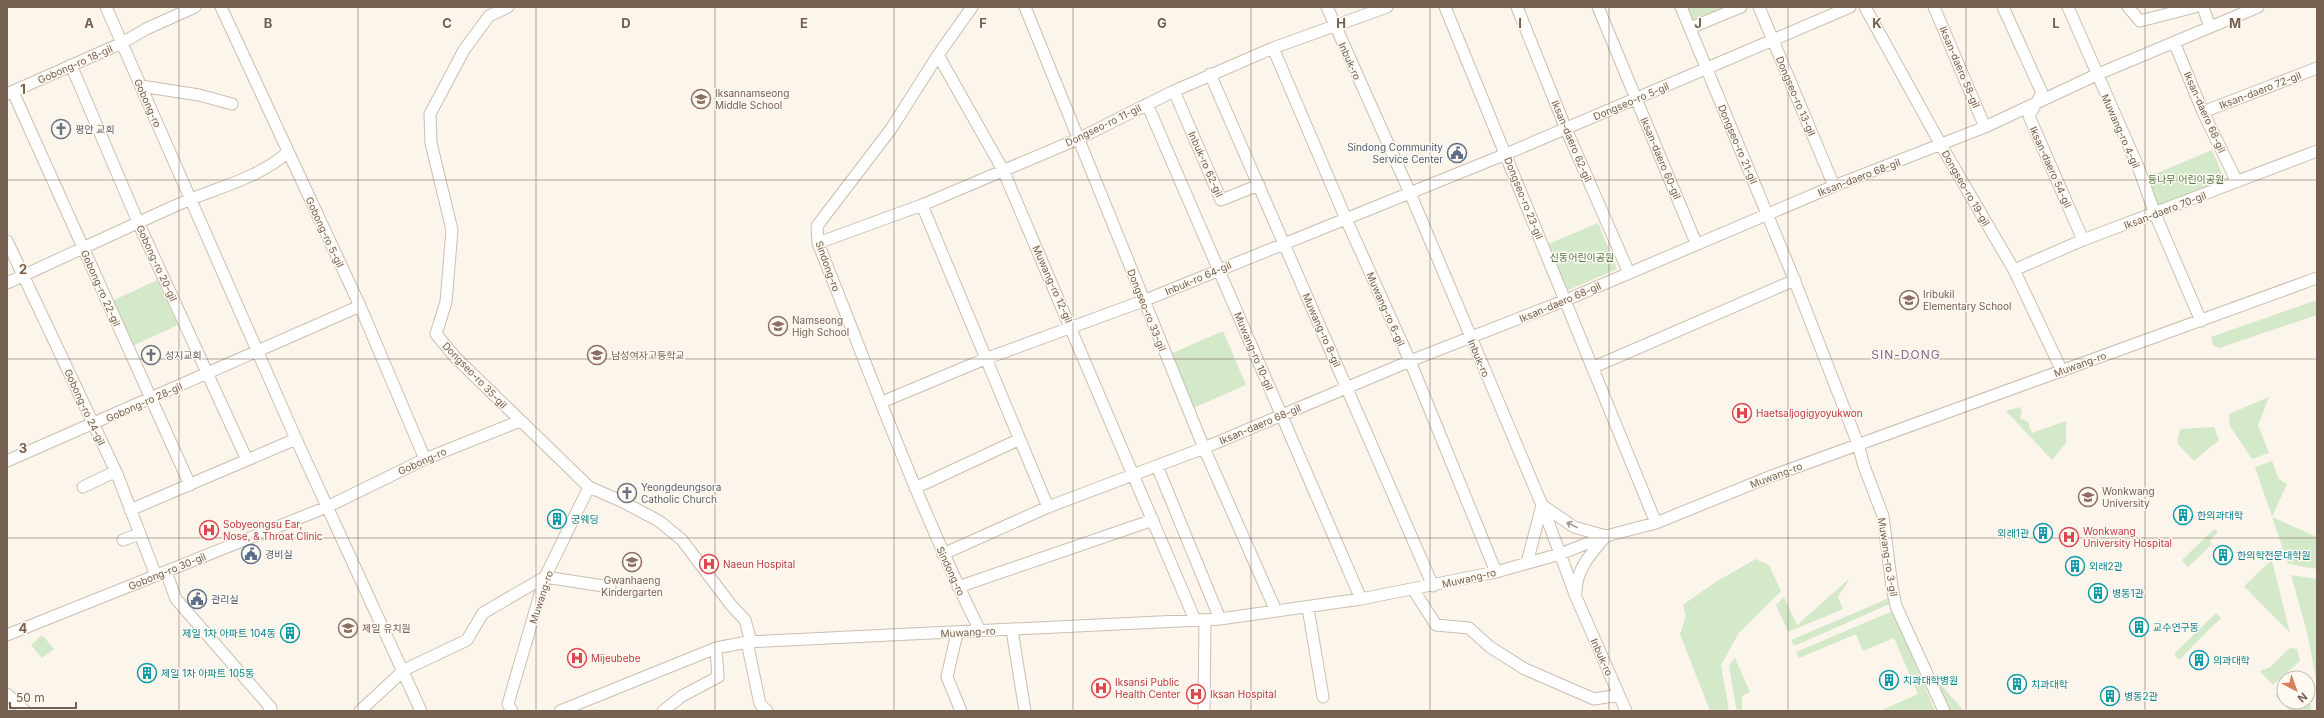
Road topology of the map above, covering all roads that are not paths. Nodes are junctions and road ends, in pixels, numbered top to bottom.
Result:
1 (106, 7) edge
2 (195, 7) edge
3 (221, 7) edge
4 (508, 7) edge
5 (972, 7) edge
6 (1025, 7) edge
7 (1327, 7) edge
8 (1388, 7) edge
9 (1445, 7) edge
10 (1517, 7) edge
11 (1598, 7) edge
12 (1681, 7) edge
13 (1741, 7) edge
14 (1759, 7) edge
15 (1850, 7) edge
16 (1865, 7) edge
17 (1934, 7) edge
18 (2003, 7) edge
19 (2068, 7) edge
20 (2128, 7) edge
21 (2195, 7) edge
22 (2203, 7) edge
23 (2258, 7) edge
24 (1335, 26) junction
25 (2210, 26) junction
26 (1690, 28) junction
27 (1773, 40) junction
28 (2174, 42) junction
29 (122, 43) junction
30 (1273, 48) junction
31 (938, 55) junction
32 (71, 65) junction
33 (2317, 68) edge
34 (1707, 69) junction
35 (1210, 74) junction
36 (2096, 75) junction
37 (141, 86) junction
38 (1174, 90) junction
39 (10, 93) edge
40 (1636, 99) junction
41 (2036, 103) junction
42 (232, 104) dead end
43 (1147, 104) junction
44 (2203, 112) junction
45 (1985, 127) junction
46 (1566, 129) junction
47 (1078, 139) junction
48 (1941, 145) junction
49 (2317, 151) edge
50 (288, 152) junction
51 (1506, 154) junction
52 (1003, 170) junction
53 (2237, 182) junction
54 (1259, 185) junction
55 (1834, 186) junction
56 (1410, 193) junction
57 (191, 199) junction
58 (922, 205) junction
59 (1767, 213) junction
60 (2155, 214) junction
61 (1346, 219) junction
62 (138, 222) junction
63 (2084, 240) junction
64 (7, 241) edge
65 (818, 243) junction
66 (1284, 243) junction
67 (1696, 243) junction
68 (83, 248) junction
69 (1219, 270) junction
70 (2014, 270) junction
71 (1629, 273) junction
72 (23, 276) junction
73 (2317, 278) edge
74 (1795, 280) junction
75 (7, 283) edge
76 (1566, 300) junction
77 (1143, 301) junction
78 (360, 306) junction
79 (2201, 321) junction
80 (1072, 326) junction
81 (1471, 339) junction
82 (257, 349) junction
83 (985, 359) junction
84 (1410, 361) junction
85 (1594, 367) junction
86 (2062, 371) junction
87 (208, 374) junction
88 (1347, 387) junction
89 (150, 398) junction
90 (882, 402) junction
91 (1281, 414) junction
92 (520, 421) junction
93 (93, 425) junction
94 (296, 439) junction
95 (1018, 440) junction
96 (1858, 444) junction
97 (1204, 448) junction
98 (425, 459) junction
99 (247, 460) junction
100 (7, 461) edge
101 (1157, 466) junction
102 (117, 474) junction
103 (1134, 475) junction
104 (190, 485) junction
105 (83, 487) dead end
106 (589, 487) junction
107 (915, 488) junction
108 (1542, 505) junction
109 (326, 507) junction
110 (1048, 507) junction
111 (130, 510) junction
112 (1153, 520) junction
113 (1656, 523) junction
114 (139, 534) junction
115 (1606, 536) junction
116 (123, 540) dead end
117 (942, 554) junction
118 (1560, 554) junction
119 (1526, 563) junction
120 (165, 572) junction
121 (1496, 572) junction
122 (545, 577) junction
123 (1433, 586) junction
124 (610, 587) dead end
125 (958, 587) junction
126 (1413, 589) junction
127 (1576, 597) junction
128 (1361, 599) junction
129 (1308, 608) junction
130 (1276, 611) junction
131 (1220, 619) junction
132 (1200, 620) junction
133 (1012, 630) junction
134 (980, 631) junction
135 (957, 633) junction
136 (7, 634) edge
137 (749, 642) junction
138 (716, 648) junction
139 (404, 670) junction
140 (7, 694) edge
141 (1619, 695) junction
142 (1322, 697) dead end
143 (422, 710) edge
144 (25, 711) edge
145 (269, 711) edge
146 (360, 711) edge
147 (512, 711) edge
148 (560, 711) edge
149 (663, 711) edge
150 (767, 711) edge
151 (961, 711) edge
152 (1025, 711) edge
153 (1204, 711) edge
154 (1626, 711) edge
155 (1944, 711) edge

1 - 29 street, Gobong-ro
2 - 29 street
3 - 50 street, Gobong-ro 5-gil
4 - 92 street, Dongseo-ro 35-gil
5 - 31 street, Sindong-ro
6 - 47 street, Dongseo-ro 33-gil
7 - 24 street, Inbuk-ro
8 - 24 street, Dongseo-ro 11-gil
9 - 51 street, Dongseo-ro 23-gil
10 - 46 street, Iksan-daero 62-gil
11 - 40 street, Iksan-daero 60-gil
12 - 26 street, Dongseo-ro 21-gil
13 - 26 street
14 - 27 street, Dongseo-ro 13-gil
15 - 27 street, Dongseo-ro 5-gil
16 - 48 street, Dongseo-ro 19-gil
17 - 45 street, Iksan-daero 58-gil
18 - 41 street, Iksan-daero 54-gil
19 - 36 street, Muwang-ro 4-gil
20 - 21 street
22 - 25 street
23 - 25 street, Iksan-daero 68-gil
24 - 30 street, Dongseo-ro 11-gil
24 - 56 street, Inbuk-ro
25 - 28 street, Iksan-daero 68-gil
26 - 34 street, Dongseo-ro 21-gil
27 - 34 street, Dongseo-ro 5-gil
27 - 55 street, Dongseo-ro 13-gil
28 - 36 street, Iksan-daero 68-gil
28 - 44 street, Iksan-daero 68-gil
29 - 32 street, Gobong-ro 18-gil
29 - 37 street, Gobong-ro
30 - 35 street, Dongseo-ro 11-gil
30 - 61 street, Muwang-ro 6-gil
31 - 52 street, Muwang-ro 12-gil
31 - 65 street, Sindong-ro
32 - 39 street, Gobong-ro 18-gil
32 - 62 street, Gobong-ro 20-gil
33 - 44 street, Iksan-daero 72-gil
34 - 40 street, Dongseo-ro 5-gil
34 - 59 street, Dongseo-ro 21-gil
35 - 38 street, Dongseo-ro 11-gil
35 - 54 street, Muwang-ro 8-gil
36 - 41 street, Iksan-daero 68-gil
36 - 60 street, Muwang-ro 4-gil
37 - 42 street
37 - 57 street, Gobong-ro
38 - 43 street, Dongseo-ro 11-gil
38 - 54 street, Inbuk-ro 62-gil
39 - 68 street, Gobong-ro 22-gil
40 - 46 street, Dongseo-ro 5-gil
40 - 67 street, Iksan-daero 60-gil
41 - 45 street, Iksan-daero 68-gil
41 - 63 street, Iksan-daero 54-gil
43 - 47 street, Dongseo-ro 11-gil
43 - 69 street, Muwang-ro 10-gil
44 - 53 street, Iksan-daero 68-gil
45 - 48 street, Iksan-daero 68-gil
46 - 51 street, Dongseo-ro 5-gil
46 - 71 street, Iksan-daero 62-gil
47 - 52 street, Dongseo-ro 11-gil
47 - 77 street, Dongseo-ro 33-gil
48 - 55 street, Iksan-daero 68-gil
48 - 70 street, Dongseo-ro 19-gil
49 - 53 street, Iksan-daero 70-gil
50 - 57 street
50 - 78 street, Gobong-ro 5-gil
51 - 56 street, Dongseo-ro 5-gil
51 - 76 street, Dongseo-ro 23-gil
52 - 58 street, Dongseo-ro 11-gil
52 - 80 street, Muwang-ro 12-gil
53 - 60 street, Iksan-daero 70-gil
54 - 66 street, Muwang-ro 8-gil
55 - 59 street, Iksan-daero 68-gil
56 - 61 street, Inbuk-ro 64-gil
56 - 81 street, Inbuk-ro
57 - 62 street
57 - 82 street, Gobong-ro
58 - 65 street, Dongseo-ro 11-gil
58 - 83 street
59 - 67 street, Iksan-daero 68-gil
59 - 74 street, Dongseo-ro 21-gil
60 - 63 street, Iksan-daero 70-gil
60 - 79 street, Muwang-ro 4-gil
61 - 66 street, Inbuk-ro 64-gil
61 - 84 street, Muwang-ro 6-gil
62 - 68 street
62 - 87 street, Gobong-ro 20-gil
63 - 70 street, Iksan-daero 70-gil
64 - 72 street, Gobong-ro 24-gil
65 - 90 street, Sindong-ro
66 - 69 street, Inbuk-ro 64-gil
66 - 88 street, Muwang-ro 8-gil
67 - 71 street, Iksan-daero 68-gil
68 - 72 street
68 - 89 street, Gobong-ro 22-gil
69 - 77 street, Inbuk-ro 64-gil
69 - 91 street, Muwang-ro 10-gil
70 - 86 street, Dongseo-ro 19-gil
71 - 76 street, Iksan-daero 68-gil
72 - 75 street
72 - 93 street, Gobong-ro 24-gil
73 - 79 street, Muwang-ro
74 - 85 street
74 - 96 street, Dongseo-ro 21-gil
76 - 81 street, Iksan-daero 68-gil
76 - 85 street, Dongseo-ro 23-gil
77 - 80 street, Inbuk-ro 64-gil
77 - 97 street, Dongseo-ro 33-gil
78 - 82 street
78 - 98 street, Gobong-ro 5-gil
79 - 86 street, Muwang-ro
80 - 83 street, Inbuk-ro 64-gil
80 - 103 street, Muwang-ro 12-gil
81 - 84 street, Iksan-daero 68-gil
81 - 108 street, Inbuk-ro
82 - 87 street, Gobong-ro 28-gil
82 - 94 street, Gobong-ro
83 - 90 street, Inbuk-ro 64-gil
83 - 95 street
84 - 88 street, Iksan-daero 68-gil
84 - 121 street, Muwang-ro 6-gil
85 - 113 street, Dongseo-ro 23-gil
86 - 96 street, Muwang-ro
87 - 89 street, Gobong-ro 28-gil
87 - 99 street, Gobong-ro 20-gil
88 - 91 street, Iksan-daero 68-gil
88 - 123 street, Muwang-ro 8-gil
89 - 93 street, Gobong-ro 28-gil
89 - 104 street, Gobong-ro 22-gil
90 - 107 street, Sindong-ro
91 - 97 street, Iksan-daero 68-gil
91 - 128 street, Muwang-ro 10-gil
92 - 98 street, Gobong-ro
92 - 106 street, Dongseo-ro 35-gil
93 - 100 street, Gobong-ro 28-gil
93 - 102 street, Gobong-ro 24-gil
94 - 99 street
94 - 109 street, Gobong-ro
95 - 107 street
95 - 110 street
96 - 113 street, Muwang-ro
96 - 155 street, Muwang-ro 3-gil
97 - 101 street, Iksan-daero 68-gil
97 - 130 street, Dongseo-ro 33-gil
98 - 109 street, Gobong-ro
99 - 104 street
101 - 103 street, Iksan-daero 68-gil
101 - 131 street
102 - 105 street
102 - 111 street, Gobong-ro 24-gil
103 - 110 street, Iksan-daero 68-gil
103 - 112 street, Muwang-ro 12-gil
104 - 111 street
106 - 122 street, Muwang-ro
106 - 137 street, Dongseo-ro 35-gil
107 - 117 street, Sindong-ro
115 -> 108 street
108 - 118 street, Inbuk-ro
108 - 119 street
109 - 120 street, Gobong-ro 30-gil
109 - 139 street, Gobong-ro
110 - 117 street, Iksan-daero 68-gil
111 - 114 street, Gobong-ro 24-gil
112 - 125 street
112 - 132 street, Muwang-ro 12-gil
113 - 115 street, Muwang-ro
114 - 116 street
114 - 120 street, Gobong-ro 24-gil
115 - 118 street, Muwang-ro
115 - 127 street
117 - 125 street, Sindong-ro
118 - 119 street, Muwang-ro
118 - 127 street, Inbuk-ro
119 - 121 street, Muwang-ro
120 - 136 street, Gobong-ro 30-gil
120 - 145 street, Gobong-ro 24-gil
121 - 123 street, Muwang-ro
122 - 124 street
122 - 139 street
122 - 147 street, Muwang-ro
123 - 126 street, Muwang-ro
125 - 134 street, Sindong-ro
126 - 128 street, Muwang-ro
126 - 141 street
127 - 141 street, Inbuk-ro
128 - 129 street, Muwang-ro
129 - 130 street, Muwang-ro
129 - 142 street
130 - 131 street, Muwang-ro
131 - 132 street, Muwang-ro
132 - 133 street, Muwang-ro
132 - 153 street
133 - 134 street, Muwang-ro
133 - 152 street
134 - 135 street, Muwang-ro
135 - 137 street, Muwang-ro
135 - 151 street
137 - 138 street, Muwang-ro
137 - 150 street, Dongseo-ro 35-gil
138 - 148 street, Muwang-ro
138 - 149 street
139 - 143 street, Gobong-ro
139 - 146 street
140 - 144 street
141 - 154 street, Inbuk-ro

